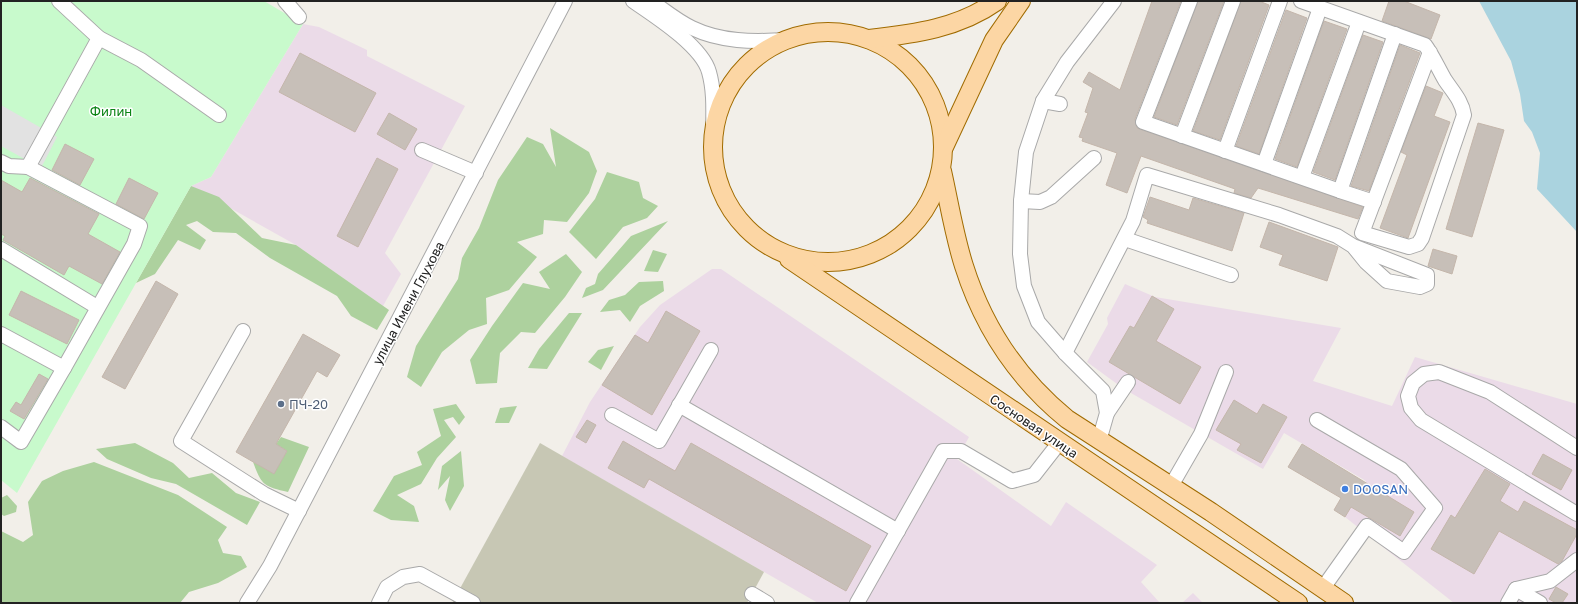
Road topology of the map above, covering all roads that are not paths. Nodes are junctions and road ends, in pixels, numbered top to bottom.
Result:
1 (59, 1) edge
2 (284, 1) edge
3 (565, 1) edge
4 (633, 1) edge
5 (651, 1) edge
6 (997, 1) edge
7 (1021, 1) edge
8 (1114, 1) edge
9 (1190, 1) edge
10 (1233, 1) edge
11 (1280, 1) edge
12 (1301, 1) edge
13 (1320, 8) junction
14 (299, 17) dead end
15 (1359, 22) junction
16 (1395, 34) junction
17 (99, 38) junction
18 (869, 39) junction
19 (785, 40) junction
20 (1430, 52) junction
21 (1043, 101) junction
22 (1060, 104) dead end
23 (218, 115) dead end
24 (1182, 136) junction
25 (713, 137) junction
26 (944, 148) junction
27 (422, 150) dead end
28 (1225, 151) junction
29 (1094, 158) dead end
30 (1, 162) edge
31 (1264, 164) junction
32 (28, 167) junction
33 (941, 170) junction
34 (476, 173) junction
35 (1302, 177) junction
36 (1340, 191) junction
37 (1021, 201) junction
38 (1374, 202) junction
39 (1125, 238) junction
40 (1353, 246) junction
41 (772, 248) junction
42 (1, 249) edge
43 (1231, 275) dead end
44 (97, 307) junction
45 (243, 331) dead end
46 (1, 334) edge
47 (711, 350) dead end
48 (1065, 353) junction
49 (64, 368) junction
50 (1226, 372) dead end
51 (1128, 382) dead end
52 (679, 405) junction
53 (1107, 413) junction
54 (612, 415) dead end
55 (1317, 420) dead end
56 (1, 427) edge
57 (1099, 441) junction
58 (1059, 443) junction
59 (1577, 448) edge
60 (1171, 486) junction
61 (299, 511) junction
62 (1577, 514) edge
63 (898, 531) junction
64 (1577, 560) edge
65 (1323, 588) junction
66 (1516, 589) junction
67 (752, 594) dead end
68 (247, 603) edge
69 (379, 603) edge
70 (474, 603) edge
71 (767, 603) edge
72 (857, 603) edge
73 (1298, 603) edge
74 (1344, 603) edge
75 (1508, 603) edge
76 (1540, 603) edge

1 - 17 street
2 - 14 street
3 - 34 street, улица Имени Глухова
4 - 25 street
5 - 19 street
6 - 18 main road
7 - 26 main road
8 - 21 street
9 - 24 street
10 - 24 street
11 - 28 street
12 - 13 street
13 - 15 street
13 - 31 street
15 - 16 street
15 - 35 street
16 - 20 street
16 - 36 street
17 - 23 street
17 - 32 street
18 - 19 main road
18 - 26 main road
19 - 25 main road
20 - 38 street
20 - 38 street
21 - 22 street
21 - 37 street
24 - 28 street
25 - 41 main road
26 - 33 main road
27 - 34 street
28 - 31 street
29 - 37 street
30 - 32 street
31 - 35 street
32 - 44 street
33 - 41 main road
33 - 57 main road, Сосновая улица
34 - 61 street, улица Имени Глухова
35 - 36 street
36 - 38 street
37 - 48 street
39 - 40 street
39 - 43 street
39 - 48 street
40 - 40 street
41 - 58 main road, Сосновая улица
42 - 44 street
44 - 49 street
45 - 61 street
46 - 49 street
47 - 52 street
48 - 53 street
49 - 56 street
50 - 60 street
51 - 53 street
52 - 54 street
52 - 63 street
53 - 57 street
55 - 65 street
57 - 60 main road, Сосновая улица
58 - 63 street
58 - 73 main road, Сосновая улица
59 - 62 street
60 - 65 main road, Сосновая улица
61 - 68 street, улица Имени Глухова
63 - 72 street
64 - 66 street
65 - 74 main road, Сосновая улица
66 - 75 street
66 - 76 street
67 - 71 street
69 - 70 street

